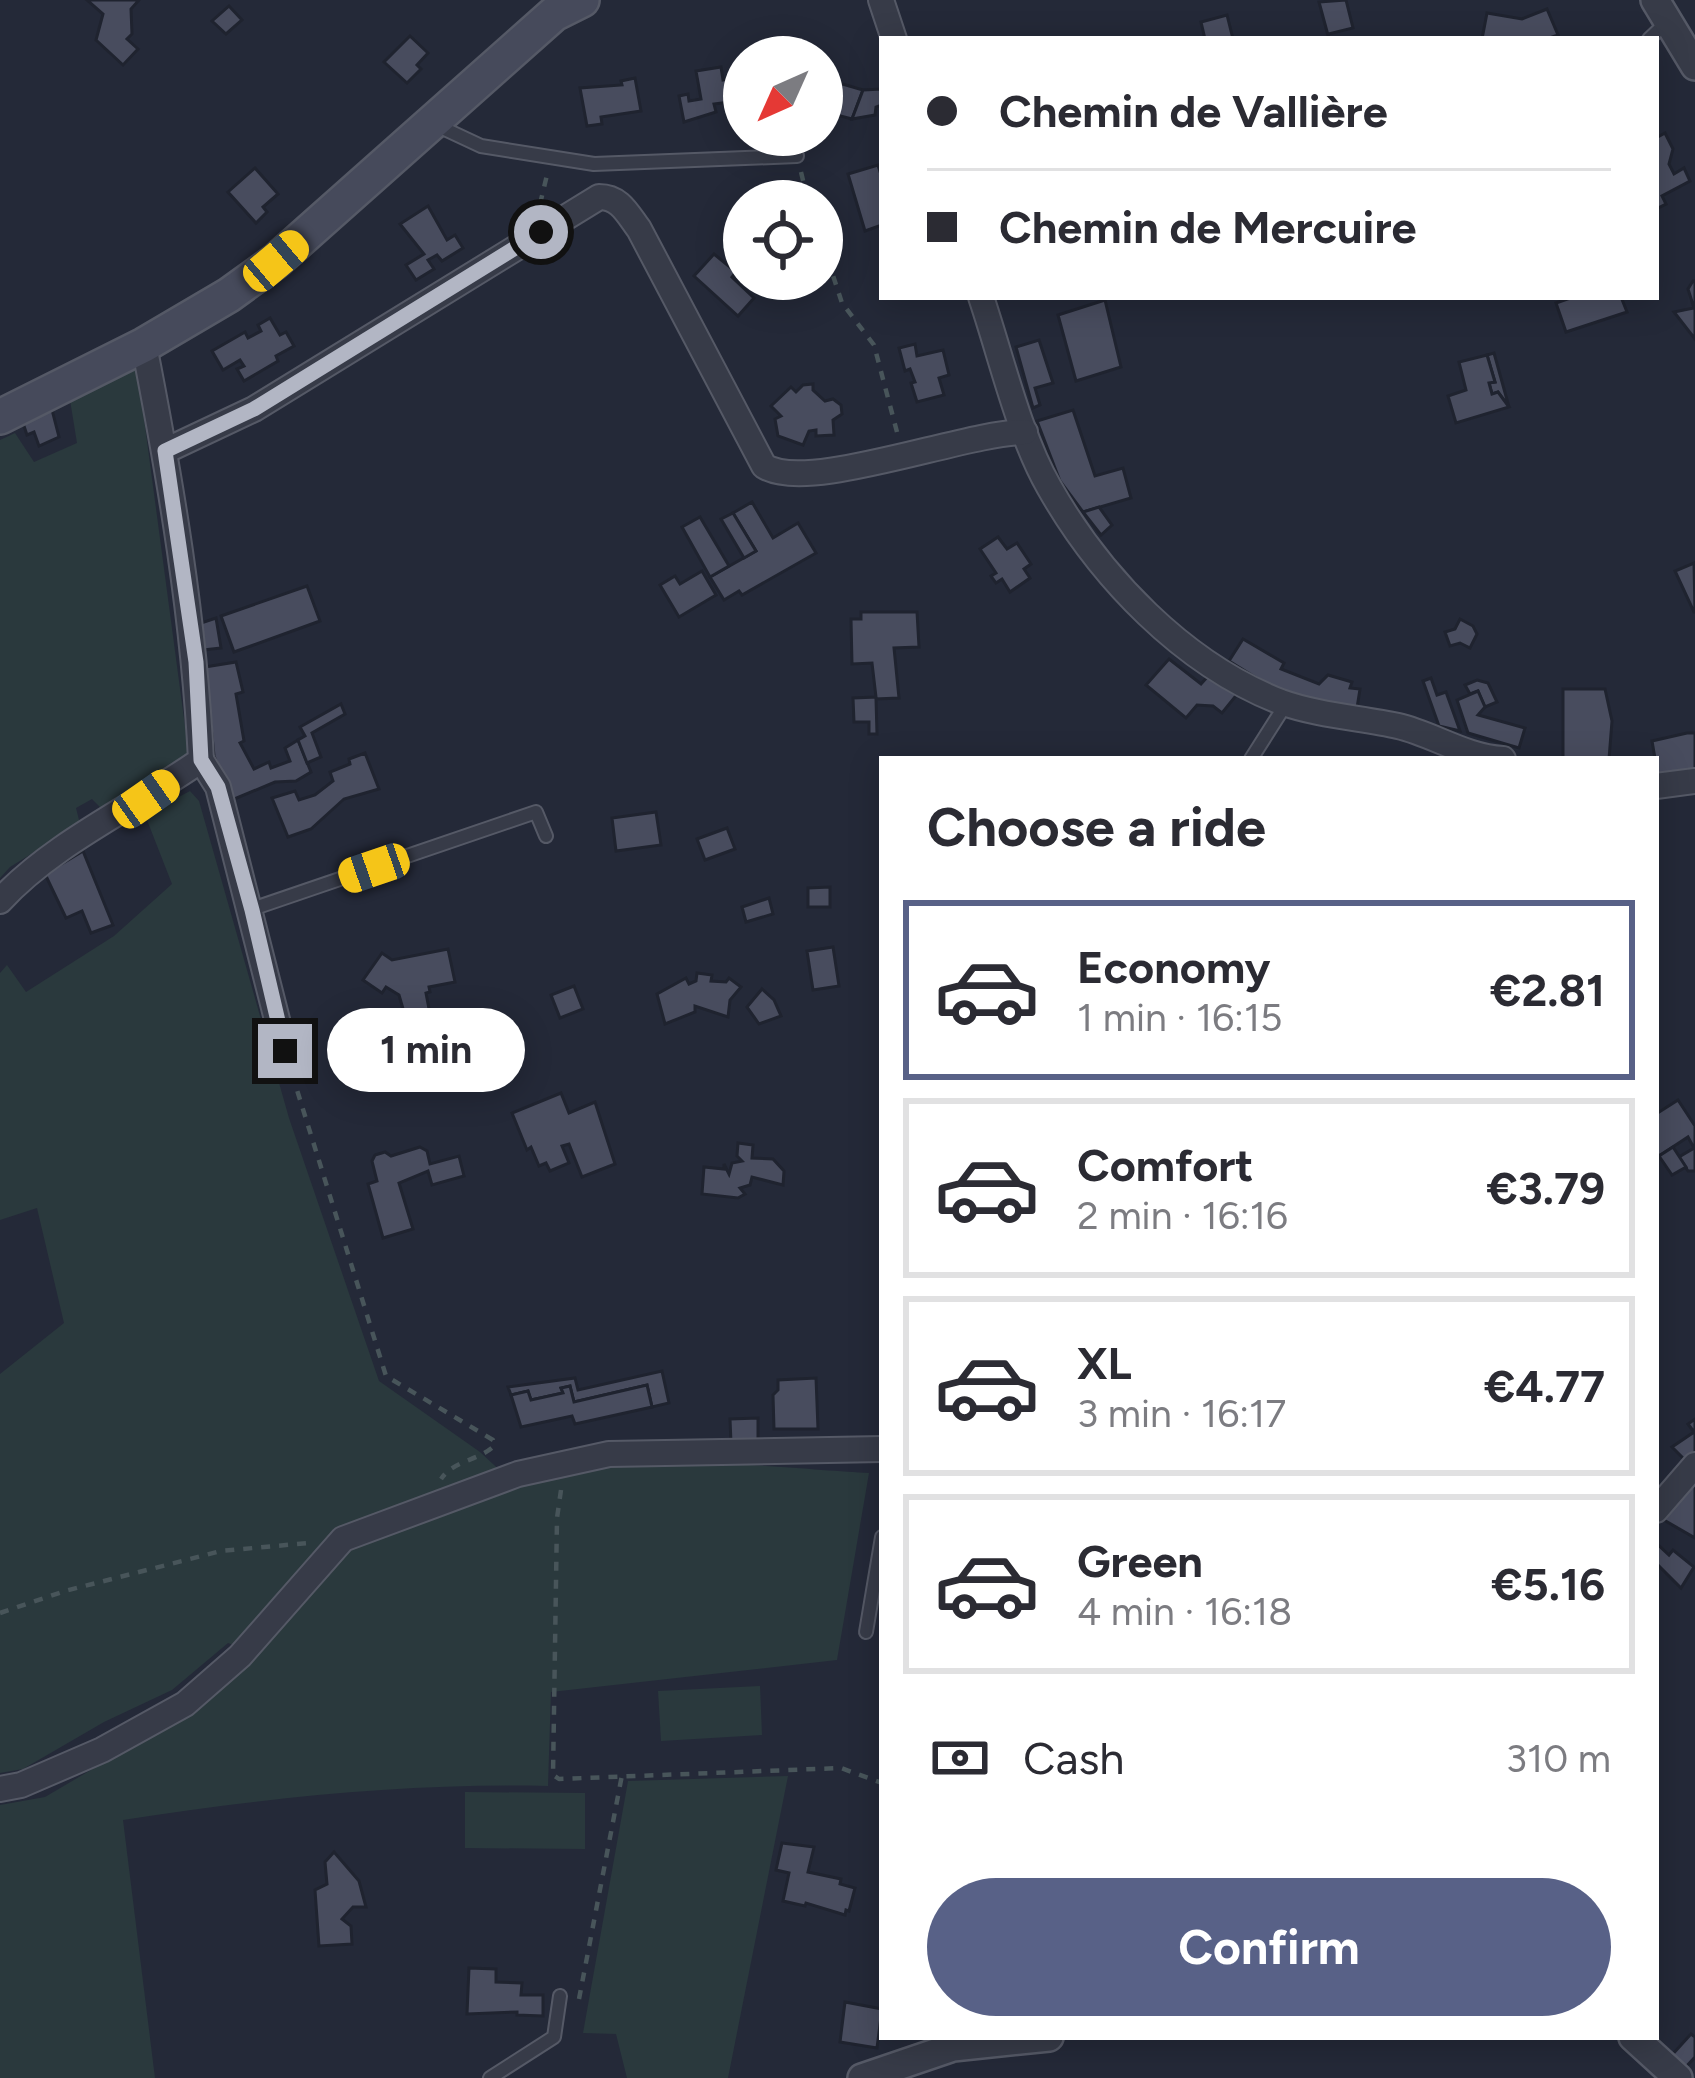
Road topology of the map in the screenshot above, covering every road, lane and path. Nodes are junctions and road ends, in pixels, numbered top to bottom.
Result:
1 (582, 0) edge
2 (881, 0) edge
3 (1658, 20) edge
4 (893, 36) edge
5 (1695, 66) edge
6 (433, 124) junction
7 (796, 156) joint
8 (549, 157) junction
9 (802, 180) edge
10 (539, 207) dead end
11 (841, 300) edge
12 (982, 300) edge
13 (144, 345) junction
14 (0, 417) edge
15 (1025, 432) junction
16 (165, 451) junction
17 (903, 455) junction
18 (1286, 704) junction
19 (1253, 756) edge
20 (1492, 756) edge
21 (201, 760) junction
22 (1695, 781) edge
23 (1659, 786) edge
24 (546, 836) dead end
25 (0, 901) edge
26 (252, 910) junction
27 (285, 1051) joint
28 (879, 1449) edge
29 (1695, 1465) edge
30 (460, 1477) dead end
31 (556, 1481) dead end
32 (1659, 1507) edge
33 (344, 1539) junction
34 (879, 1555) edge
35 (0, 1613) edge
36 (866, 1632) dead end
37 (622, 1775) junction
38 (879, 1783) edge
39 (0, 1789) edge
40 (560, 1996) dead end
41 (575, 2017) dead end
42 (1020, 2040) edge
43 (1636, 2040) edge
44 (490, 2078) edge
45 (862, 2078) edge
46 (1678, 2078) edge

1 - 6 main road
2 - 4 street
3 - 5 street
6 - 8 lane
6 - 13 main road
7 - 8 lane
7 - 9 path
8 - 10 path
11 - 17 path
12 - 15 street
13 - 14 main road
13 - 16 street
15 - 17 street
15 - 18 street
16 - 17 street
16 - 21 street
18 - 19 lane
18 - 20 street
21 - 25 street
21 - 26 street
22 - 23 street
24 - 26 lane
26 - 27 street
27 - 30 path
28 - 33 street
29 - 32 street
31 - 37 path
33 - 35 path
33 - 39 street
34 - 36 lane
37 - 38 path
37 - 41 path
40 - 44 lane
42 - 45 street
43 - 46 street

